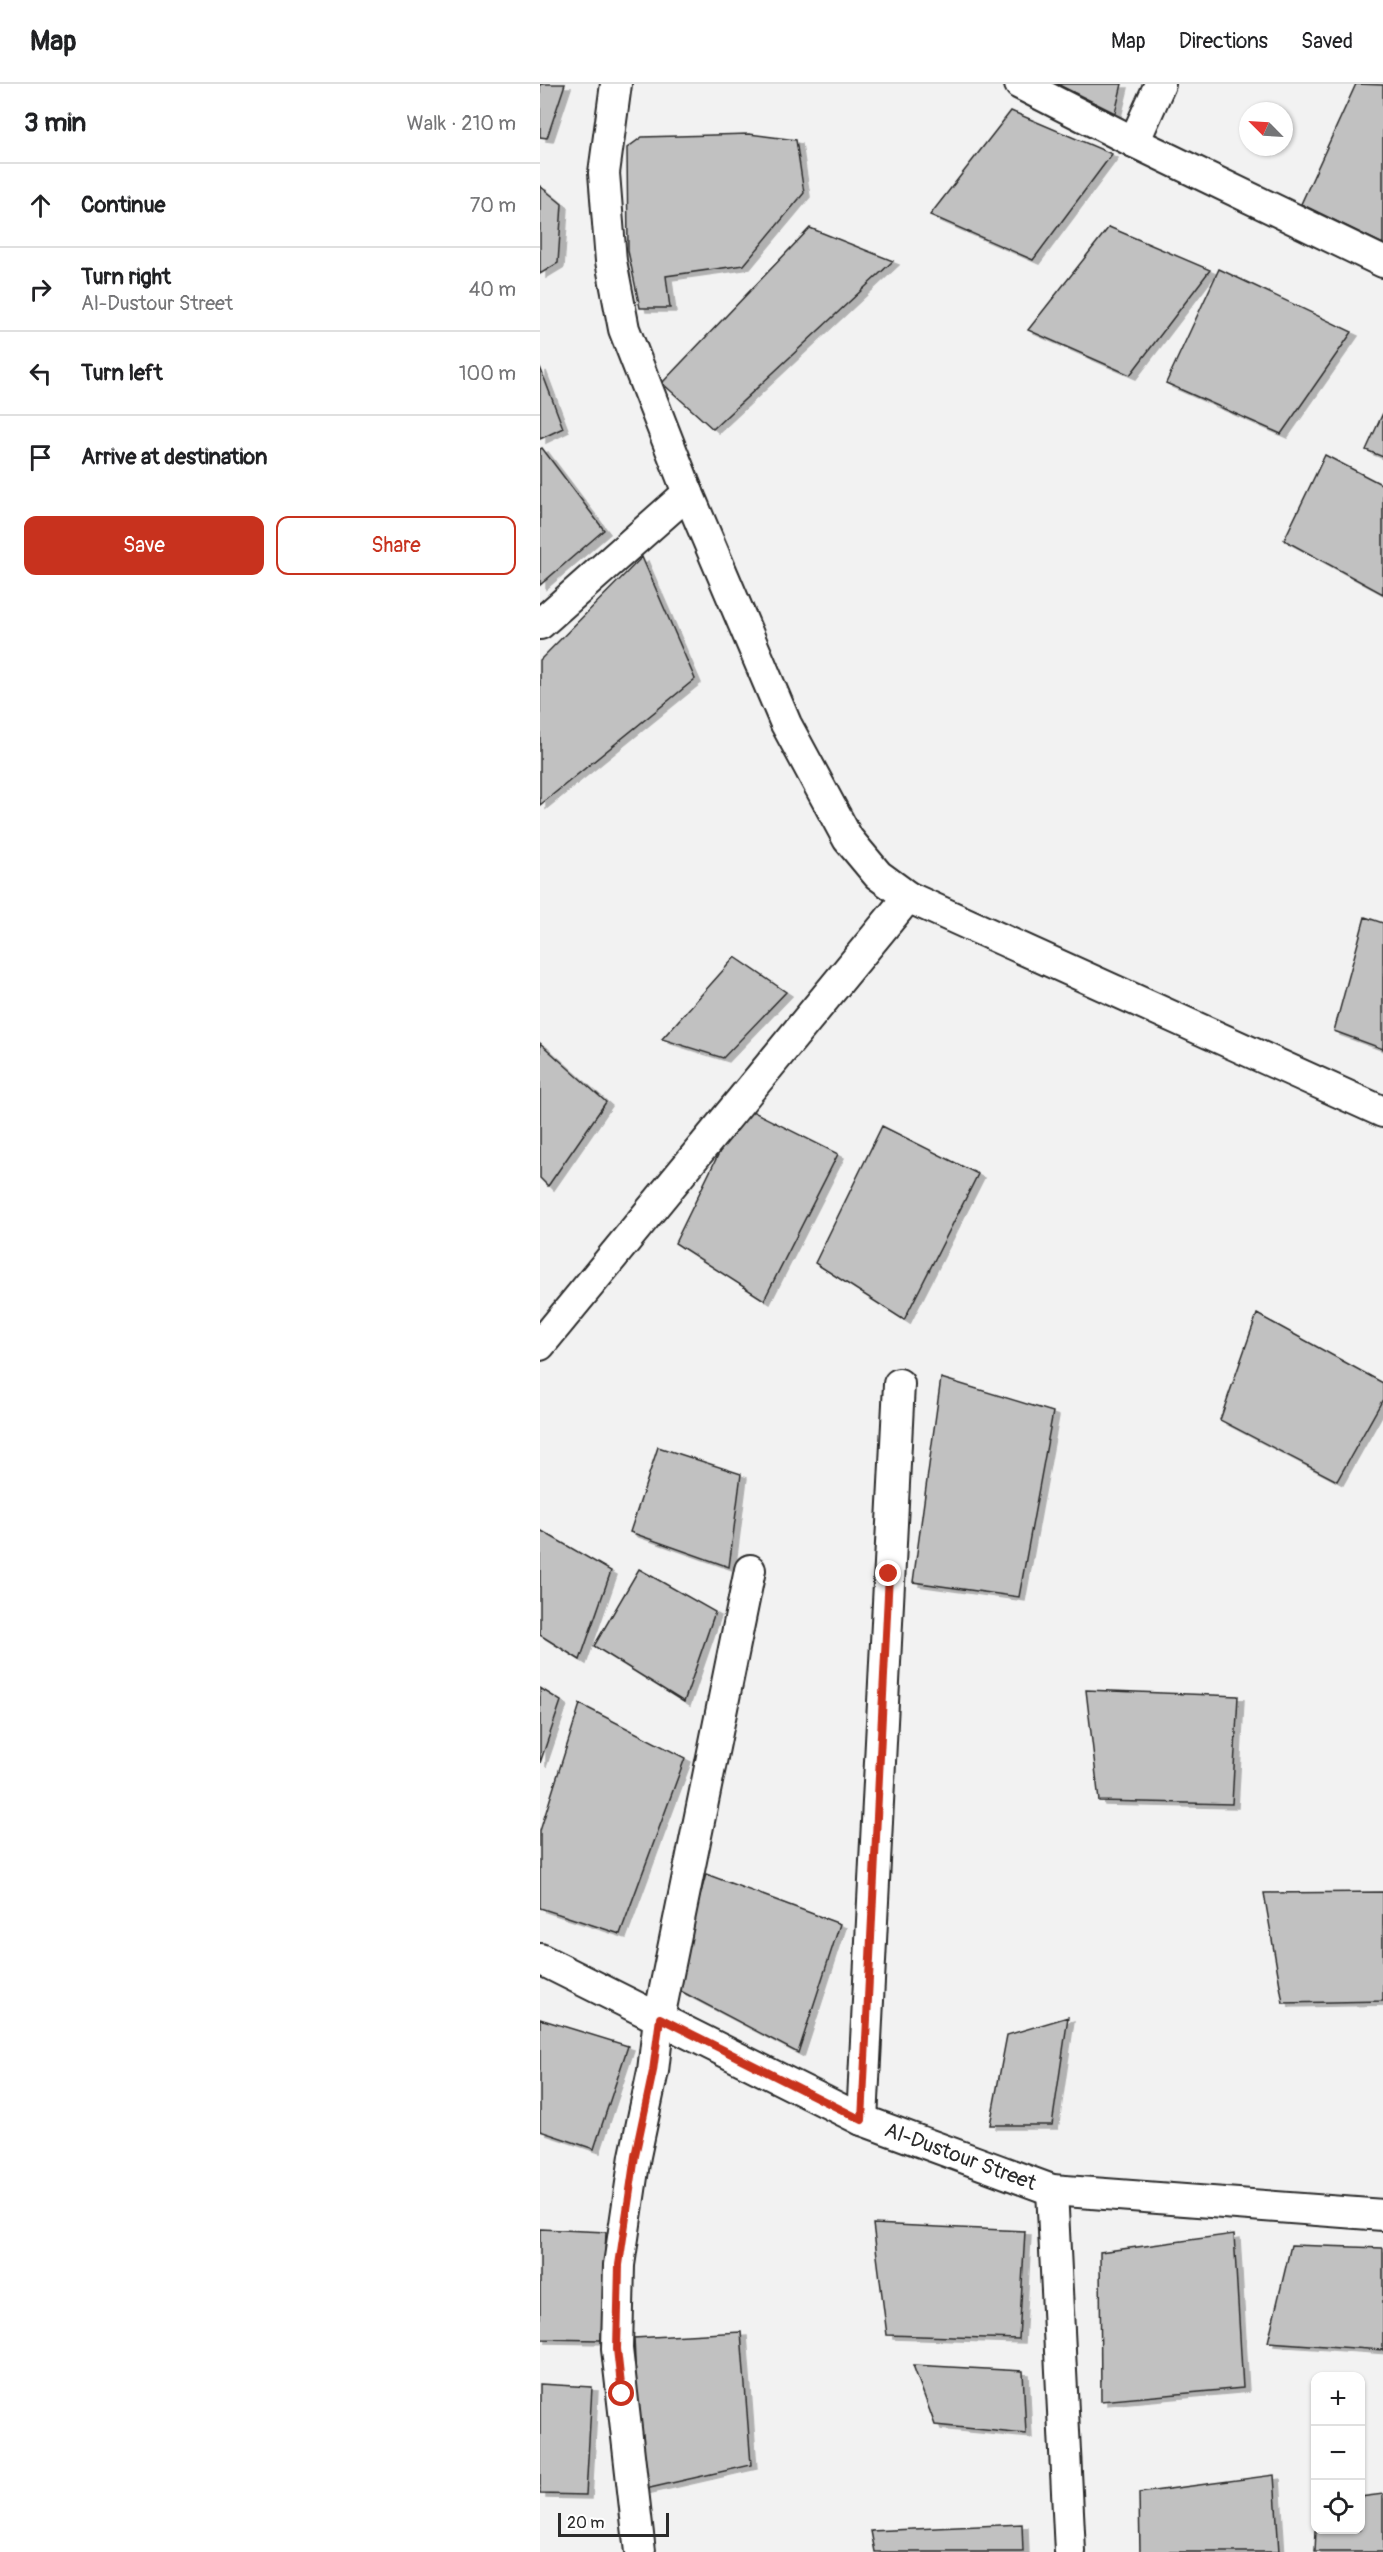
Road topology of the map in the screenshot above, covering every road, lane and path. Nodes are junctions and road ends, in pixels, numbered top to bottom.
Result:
1 (616, 84) edge
2 (1020, 84) edge
3 (1160, 84) edge
4 (1134, 142) junction
5 (1383, 262) edge
6 (688, 493) junction
7 (540, 624) edge
8 (908, 897) junction
9 (1383, 1112) edge
10 (540, 1345) edge
11 (899, 1384) dead end
12 (750, 1570) dead end
13 (540, 1959) edge
14 (660, 2018) junction
15 (862, 2120) junction
16 (1052, 2190) junction
17 (1383, 2215) edge
18 (640, 2552) edge
19 (1070, 2552) edge

1 - 6 street
2 - 4 street
3 - 4 street
4 - 5 street
6 - 7 street
6 - 8 street
8 - 9 street
8 - 10 street
11 - 15 street
12 - 14 street
13 - 14 street, Al-Dustour Street
14 - 15 street, Al-Dustour Street
14 - 18 street
15 - 16 street, Al-Dustour Street
16 - 17 street, Al-Dustour Street
16 - 19 street

